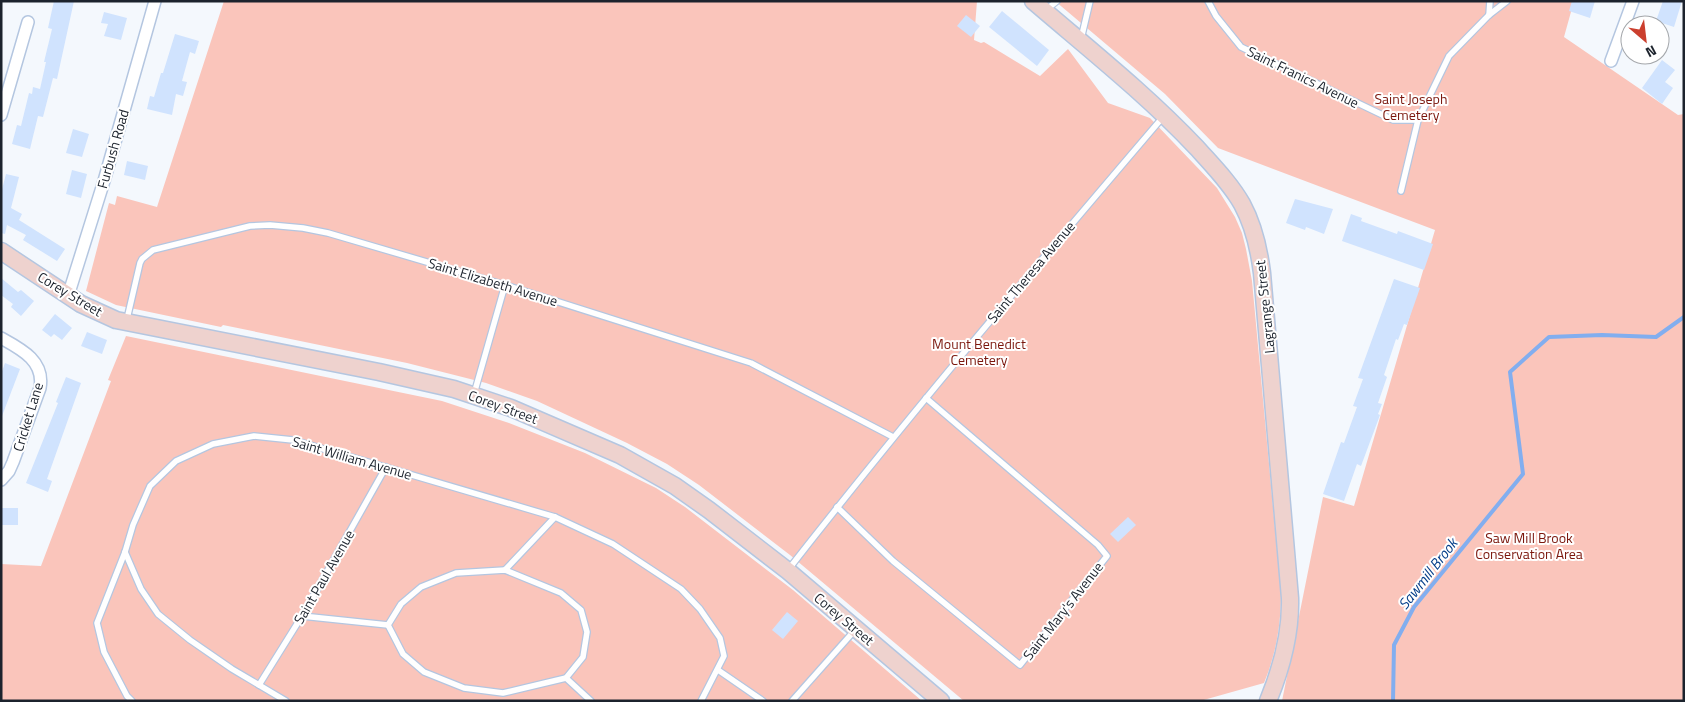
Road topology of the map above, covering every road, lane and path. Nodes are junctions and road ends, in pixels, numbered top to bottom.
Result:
1 (155, 1) edge
2 (1090, 1) edge
3 (1208, 1) edge
4 (1490, 1) edge
5 (1508, 1) edge
6 (1633, 1) edge
7 (1045, 4) edge
8 (1488, 15) junction
9 (28, 22) dead end
10 (1080, 42) junction
11 (1611, 61) dead end
12 (1, 115) edge
13 (1165, 115) junction
14 (1418, 120) junction
15 (1401, 191) dead end
16 (1, 251) edge
17 (505, 285) junction
18 (68, 296) junction
19 (127, 323) junction
20 (1, 338) edge
21 (474, 395) junction
22 (926, 398) junction
23 (893, 437) junction
24 (386, 467) junction
25 (1, 480) edge
26 (838, 507) junction
27 (555, 517) junction
28 (125, 552) junction
29 (504, 570) junction
30 (788, 571) junction
31 (302, 616) junction
32 (388, 625) junction
33 (856, 628) junction
34 (718, 670) junction
35 (566, 678) junction
36 (259, 685) junction
37 (132, 701) edge
38 (286, 701) edge
39 (591, 701) edge
40 (701, 701) edge
41 (762, 701) edge
42 (792, 701) edge
43 (941, 701) edge
44 (1268, 701) edge

1 - 18 street, Furbush Road
2 - 10 lane
3 - 14 lane, Saint Franics Avenue
4 - 8 lane
5 - 8 lane
6 - 11 street
7 - 10 street, Lagrange Street
8 - 14 lane
9 - 12 street
10 - 13 street, Lagrange Street
13 - 22 lane, Saint Theresa Avenue
13 - 44 street, Lagrange Street
14 - 15 lane
16 - 18 street, Corey Street
17 - 19 lane, Saint Elizabeth Avenue
17 - 21 lane
17 - 23 lane, Saint Elizabeth Avenue
18 - 19 street, Corey Street
19 - 21 street, Corey Street
20 - 25 street, Cricket Lane
21 - 30 street, Corey Street
22 - 23 lane, Saint Theresa Avenue
22 - 26 lane, Saint Mary's Avenue
23 - 26 lane, Saint Theresa Avenue
24 - 27 lane, Saint William Avenue
24 - 28 lane, Saint William Avenue
24 - 31 lane, Saint Paul Avenue
26 - 30 lane, Saint Theresa Avenue
27 - 29 lane
27 - 34 lane, Saint William Avenue
28 - 36 lane
28 - 37 lane, Saint William Avenue
29 - 32 lane
29 - 35 lane
30 - 33 street, Corey Street
31 - 32 lane
31 - 36 lane, Saint Paul Avenue
32 - 35 lane
33 - 42 lane
33 - 43 street, Corey Street
34 - 40 lane, Saint William Avenue
34 - 41 lane
35 - 39 lane
36 - 38 lane

